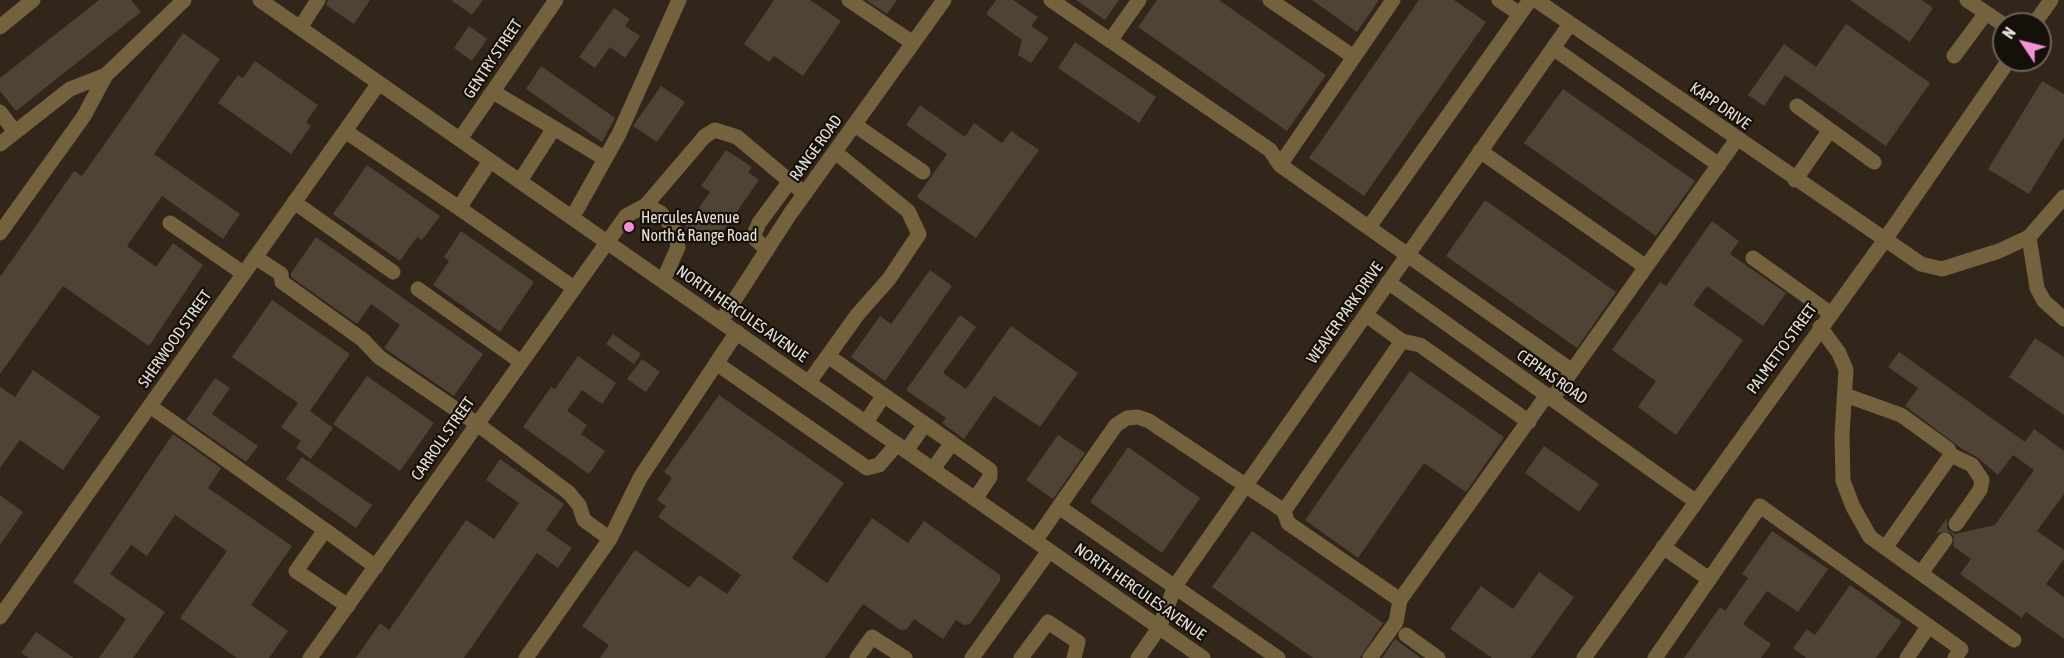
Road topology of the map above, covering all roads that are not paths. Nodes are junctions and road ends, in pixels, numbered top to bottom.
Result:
1 (33, 0) edge
2 (182, 0) edge
3 (260, 0) edge
4 (318, 0) edge
5 (556, 0) edge
6 (680, 0) edge
7 (849, 0) edge
8 (944, 0) edge
9 (1051, 0) edge
10 (1139, 0) edge
11 (1270, 0) edge
12 (1393, 0) edge
13 (1499, 0) edge
14 (1530, 0) edge
15 (1536, 0) edge
16 (1967, 0) edge
17 (1986, 13) junction
18 (1520, 14) junction
19 (1992, 17) edge
20 (1570, 24) junction
21 (0, 27) edge
22 (300, 28) junction
23 (1110, 40) junction
24 (913, 44) junction
25 (1553, 48) junction
26 (1954, 56) dead end
27 (1354, 57) junction
28 (2001, 72) edge
29 (106, 75) junction
30 (379, 83) junction
31 (493, 92) junction
32 (1797, 106) dead end
33 (0, 112) edge
34 (855, 125) junction
35 (554, 128) junction
36 (1830, 130) junction
37 (345, 131) junction
38 (15, 132) junction
39 (460, 139) junction
40 (1737, 139) junction
41 (0, 144) edge
42 (1480, 151) junction
43 (836, 152) junction
44 (604, 158) junction
45 (490, 160) junction
46 (1874, 162) dead end
47 (1280, 165) junction
48 (1719, 165) junction
49 (923, 172) dead end
50 (1795, 180) junction
51 (520, 181) junction
52 (790, 181) junction
53 (805, 194) junction
54 (2064, 197) edge
55 (294, 202) junction
56 (646, 205) junction
57 (459, 208) junction
58 (573, 218) junction
59 (170, 224) dead end
60 (1369, 227) junction
61 (0, 233) edge
62 (2029, 237) junction
63 (1884, 241) junction
64 (607, 242) junction
65 (767, 250) junction
66 (1407, 254) junction
67 (255, 256) junction
68 (1753, 258) dead end
69 (1646, 267) junction
70 (393, 272) dead end
71 (243, 273) junction
72 (663, 281) junction
73 (1388, 282) junction
74 (574, 288) junction
75 (418, 289) dead end
76 (1830, 313) junction
77 (1366, 315) junction
78 (2064, 319) edge
79 (722, 321) junction
80 (1820, 327) junction
81 (737, 332) junction
82 (1402, 341) junction
83 (828, 356) junction
84 (521, 362) junction
85 (716, 363) junction
86 (1572, 370) junction
87 (809, 382) junction
88 (884, 395) junction
89 (1845, 395) junction
90 (1549, 397) junction
91 (150, 406) junction
92 (866, 422) junction
93 (1529, 422) junction
94 (476, 423) junction
95 (925, 424) junction
96 (952, 443) junction
97 (902, 448) junction
98 (1951, 455) junction
99 (933, 469) junction
100 (1246, 486) junction
101 (975, 499) junction
102 (1695, 501) junction
103 (1059, 507) junction
104 (1284, 512) junction
105 (1956, 524) dead end
106 (325, 530) junction
107 (610, 539) junction
108 (1945, 540) dead end
109 (1035, 541) junction
110 (1663, 547) junction
111 (1885, 548) junction
112 (1049, 551) junction
113 (376, 567) junction
114 (1921, 573) junction
115 (1709, 579) junction
116 (1175, 586) junction
117 (1400, 600) junction
118 (348, 606) junction
119 (0, 617) edge
120 (1928, 627) junction
121 (1160, 628) junction
122 (1406, 635) dead end
123 (2014, 639) dead end
124 (310, 658) edge
125 (526, 658) edge
126 (857, 658) edge
127 (905, 658) edge
128 (972, 658) edge
129 (1022, 658) edge
130 (1074, 658) edge
131 (1138, 658) edge
132 (1203, 658) edge
133 (1278, 658) edge
134 (1370, 658) edge
135 (1438, 658) edge
136 (1584, 658) edge
137 (1655, 658) edge
138 (1906, 658) edge
139 (1955, 658) edge

1 - 21 street
2 - 29 street
3 - 22 street, NORTH HERCULES AVENUE
4 - 22 street
5 - 31 street, GENTRY STREET
6 - 44 street
7 - 24 street
8 - 24 street, RANGE ROAD
9 - 23 street
10 - 23 street
11 - 27 street
12 - 27 street
13 - 18 street
14 - 18 street
15 - 20 street, KAPP DRIVE
16 - 17 street
17 - 19 street
17 - 26 street
18 - 60 street
20 - 25 street, WEAVER PARK DRIVE
20 - 40 street, KAPP DRIVE
22 - 30 street, NORTH HERCULES AVENUE
23 - 47 street
24 - 34 street, RANGE ROAD
25 - 42 street, WEAVER PARK DRIVE
25 - 48 street
27 - 47 street
28 - 63 street, PALMETTO STREET
29 - 38 street
29 - 61 street
30 - 37 street, SHERWOOD STREET
30 - 39 street, NORTH HERCULES AVENUE
31 - 35 street
31 - 39 street, GENTRY STREET
32 - 36 street
33 - 38 street
34 - 43 street, RANGE ROAD
34 - 49 street
35 - 44 street
35 - 51 street
36 - 46 street
36 - 50 street
37 - 55 street, SHERWOOD STREET
37 - 57 street
38 - 41 street
39 - 45 street, NORTH HERCULES AVENUE
40 - 48 street
40 - 50 street, KAPP DRIVE
42 - 66 street, WEAVER PARK DRIVE
42 - 69 street
43 - 53 street, RANGE ROAD
43 - 83 street
44 - 58 street
45 - 51 street, NORTH HERCULES AVENUE
45 - 57 street
47 - 60 street
48 - 69 street
50 - 63 street, KAPP DRIVE
51 - 58 street, NORTH HERCULES AVENUE
52 - 53 street
52 - 56 street, CARROLL STREET
52 - 65 street
53 - 65 street, RANGE ROAD
54 - 62 street
55 - 67 street, SHERWOOD STREET
55 - 70 street
56 - 64 street, CARROLL STREET
56 - 72 street
57 - 74 street
58 - 64 street, NORTH HERCULES AVENUE
59 - 71 street
60 - 66 street
62 - 63 street, KAPP DRIVE
62 - 78 street
63 - 76 street, PALMETTO STREET
64 - 72 street, NORTH HERCULES AVENUE
64 - 74 street, CARROLL STREET
65 - 79 street, RANGE ROAD
66 - 73 street, WEAVER PARK DRIVE
66 - 86 street
67 - 71 street, SHERWOOD STREET
67 - 94 street
68 - 76 street
69 - 86 street
71 - 91 street, SHERWOOD STREET
72 - 79 street, NORTH HERCULES AVENUE
73 - 77 street, WEAVER PARK DRIVE
73 - 90 street, CEPHAS ROAD
74 - 84 street, CARROLL STREET
75 - 84 street
76 - 80 street, PALMETTO STREET
77 - 82 street
77 - 100 street, WEAVER PARK DRIVE
79 - 81 street, NORTH HERCULES AVENUE
80 - 89 street
80 - 102 street, PALMETTO STREET
81 - 85 street
81 - 87 street, NORTH HERCULES AVENUE
82 - 93 street
82 - 104 street
83 - 87 street
83 - 88 street
84 - 94 street, CARROLL STREET
85 - 97 street
85 - 107 street
86 - 90 street
87 - 92 street, NORTH HERCULES AVENUE
88 - 92 street
88 - 95 street
89 - 98 street
89 - 111 street
90 - 93 street
90 - 102 street, CEPHAS ROAD
91 - 106 street
91 - 119 street, SHERWOOD STREET
92 - 97 street, NORTH HERCULES AVENUE
93 - 117 street
94 - 107 street
94 - 113 street, CARROLL STREET
95 - 96 street
95 - 97 street
96 - 99 street
96 - 101 street
97 - 99 street, NORTH HERCULES AVENUE
98 - 105 street
98 - 111 street
99 - 101 street, NORTH HERCULES AVENUE
100 - 103 street
100 - 104 street
100 - 116 street, WEAVER PARK DRIVE
101 - 109 street, NORTH HERCULES AVENUE
102 - 110 street, PALMETTO STREET
103 - 109 street
103 - 116 street
104 - 117 street
106 - 113 street
106 - 118 street
107 - 125 street
108 - 114 street
109 - 112 street, NORTH HERCULES AVENUE
110 - 115 street
110 - 136 street, PALMETTO STREET
111 - 114 street
112 - 121 street, NORTH HERCULES AVENUE
112 - 128 street
113 - 118 street, CARROLL STREET
114 - 123 street
115 - 120 street
115 - 137 street
116 - 121 street, WEAVER PARK DRIVE
116 - 133 street
117 - 134 street
118 - 124 street, CARROLL STREET
120 - 138 street
120 - 139 street
121 - 131 street, WEAVER PARK DRIVE
121 - 132 street, NORTH HERCULES AVENUE
122 - 135 street
126 - 127 street
129 - 130 street

